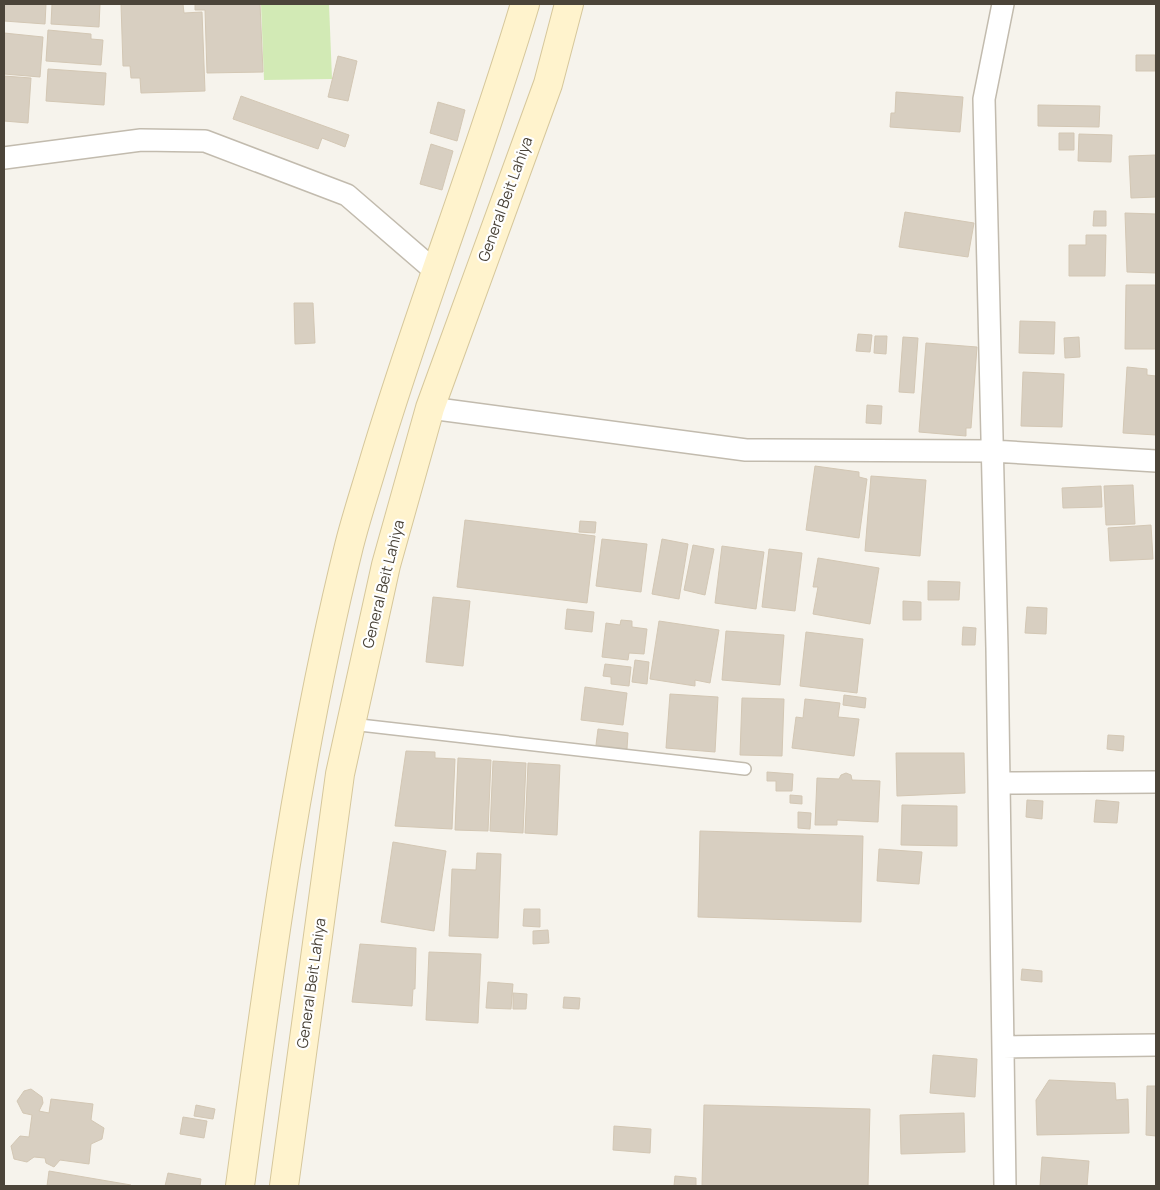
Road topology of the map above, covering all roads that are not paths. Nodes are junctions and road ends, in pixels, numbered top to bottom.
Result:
1 (525, 4) edge
2 (569, 4) edge
3 (1003, 4) edge
4 (4, 158) edge
5 (435, 271) junction
6 (430, 408) junction
7 (992, 451) junction
8 (1156, 461) edge
9 (351, 724) junction
10 (746, 769) dead end
11 (1156, 782) edge
12 (999, 783) junction
13 (1156, 1045) edge
14 (1003, 1047) junction
15 (240, 1186) edge
16 (284, 1186) edge
17 (1005, 1186) edge

1 - 5 main road
2 - 6 main road, General Beit Lahiya
3 - 7 street
4 - 5 street
5 - 15 main road
6 - 7 street
6 - 9 main road, General Beit Lahiya
7 - 8 street
7 - 12 street
9 - 10 lane
9 - 16 main road, General Beit Lahiya
11 - 12 street
12 - 14 street
13 - 14 street
14 - 17 street

